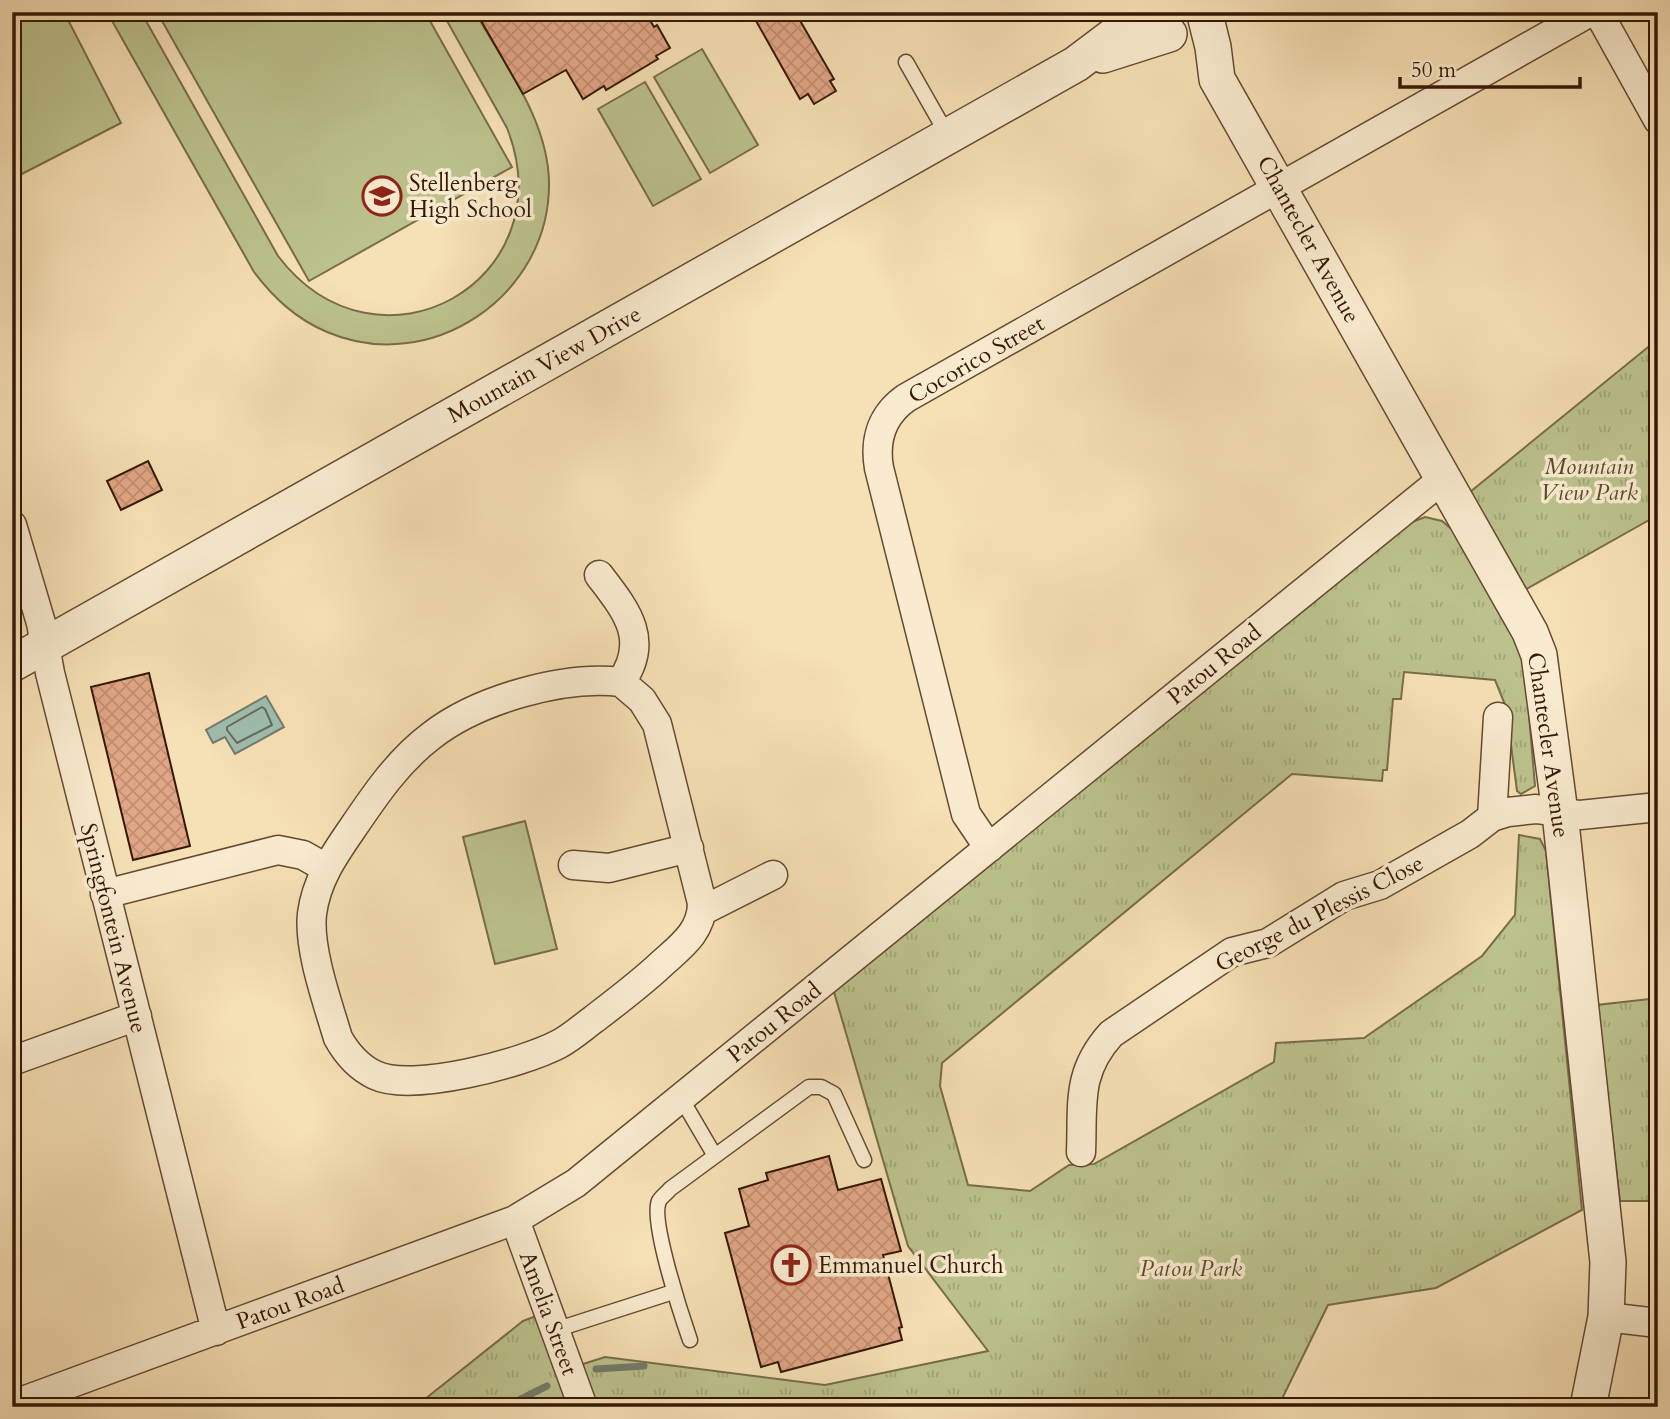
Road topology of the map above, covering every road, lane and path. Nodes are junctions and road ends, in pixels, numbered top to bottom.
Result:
1 (1590, 12) edge
2 (1598, 12) edge
3 (1207, 16) edge
4 (1159, 24) edge
5 (906, 62) dead end
6 (1217, 79) junction
7 (1658, 120) edge
8 (948, 136) junction
9 (1279, 188) junction
10 (1444, 478) junction
11 (12, 525) edge
12 (599, 575) dead end
13 (44, 645) junction
14 (12, 664) edge
15 (621, 682) junction
16 (1498, 716) dead end
17 (1658, 807) edge
18 (1560, 813) junction
19 (1492, 817) junction
20 (689, 848) junction
21 (989, 848) junction
22 (573, 865) dead end
23 (326, 868) junction
24 (773, 875) dead end
25 (105, 894) junction
26 (702, 911) junction
27 (136, 1016) junction
28 (12, 1061) edge
29 (681, 1098) junction
30 (1081, 1152) dead end
31 (715, 1156) junction
32 (864, 1160) dead end
33 (515, 1220) junction
34 (673, 1292) junction
35 (1606, 1317) junction
36 (1658, 1323) edge
37 (555, 1330) junction
38 (216, 1331) junction
39 (690, 1340) dead end
40 (12, 1405) edge
41 (583, 1407) edge
42 (1588, 1407) edge

1 - 9 street, Cocorico Street
2 - 7 street
3 - 4 street, Mountain View Drive
3 - 6 street, Chantecler Avenue
4 - 6 street, Chantecler Avenue
4 - 8 street, Mountain View Drive
5 - 8 lane
6 - 9 street, Chantecler Avenue
8 - 13 street, Mountain View Drive
9 - 10 street, Chantecler Avenue
9 - 21 street, Cocorico Street
10 - 18 street, Chantecler Avenue
10 - 21 street, Patou Road
11 - 13 street, Springfontein Avenue
12 - 15 street
13 - 14 street, Mountain View Drive
13 - 25 street, Springfontein Avenue
15 - 20 street
15 - 23 street
16 - 19 street
17 - 18 street, George du Plessis Close
18 - 19 street, George du Plessis Close
18 - 35 street, Chantecler Avenue
19 - 30 street, George du Plessis Close
20 - 22 street
20 - 26 street
21 - 29 street, Patou Road
23 - 25 street
23 - 26 street
24 - 26 street
25 - 27 street, Springfontein Avenue
27 - 28 street
27 - 38 street, Springfontein Avenue
29 - 31 lane
29 - 33 street, Patou Road
31 - 32 lane
31 - 34 lane
33 - 37 street, Amelia Street
33 - 38 street, Patou Road
34 - 37 lane
34 - 39 lane
35 - 36 street
35 - 42 street, Chantecler Avenue
37 - 41 street, Amelia Street
38 - 40 street, Patou Road

